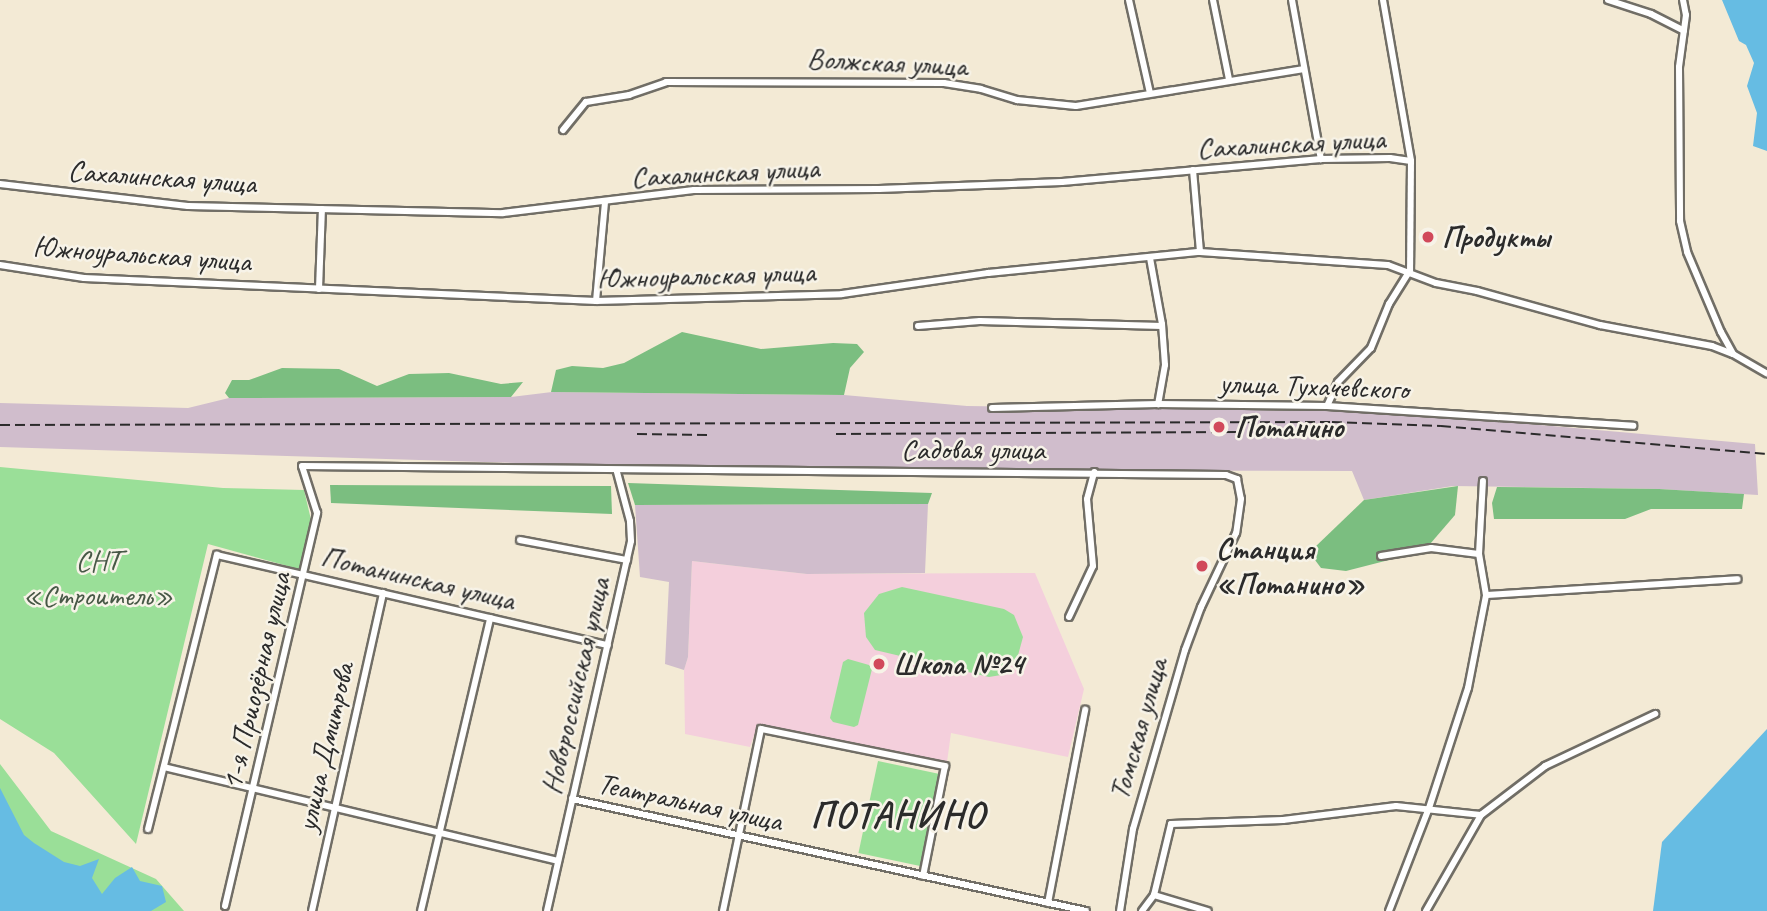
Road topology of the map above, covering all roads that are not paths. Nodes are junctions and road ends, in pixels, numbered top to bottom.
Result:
1 (1129, 0) edge
2 (1213, 0) edge
3 (1292, 0) edge
4 (1383, 0) edge
5 (1608, 0) edge
6 (1683, 0) edge
7 (1684, 31) junction
8 (1304, 69) junction
9 (1229, 79) junction
10 (1150, 93) junction
11 (563, 130) dead end
12 (1321, 159) junction
13 (1411, 161) junction
14 (1194, 170) junction
15 (0, 184) edge
16 (606, 202) junction
17 (321, 209) junction
18 (1200, 252) junction
19 (1150, 258) junction
20 (0, 265) edge
21 (1410, 271) junction
22 (319, 289) junction
23 (597, 301) junction
24 (918, 326) dead end
25 (1162, 327) junction
26 (1733, 354) junction
27 (1767, 374) edge
28 (1158, 404) junction
29 (1327, 406) junction
30 (992, 408) dead end
31 (1633, 426) dead end
32 (302, 466) joint
33 (617, 472) junction
34 (1094, 472) junction
35 (1483, 481) dead end
36 (520, 540) dead end
37 (1479, 554) junction
38 (1381, 556) dead end
39 (627, 560) junction
40 (1220, 565) joint
41 (304, 575) junction
42 (1737, 579) dead end
43 (383, 593) junction
44 (1486, 595) junction
45 (1069, 617) dead end
46 (490, 618) junction
47 (608, 645) junction
48 (1084, 710) dead end
49 (1655, 714) dead end
50 (164, 767) junction
51 (254, 788) junction
52 (572, 799) junction
53 (335, 807) junction
54 (1429, 808) junction
55 (1481, 815) junction
56 (148, 829) dead end
57 (439, 832) junction
58 (739, 836) junction
59 (558, 861) junction
60 (923, 876) junction
61 (1154, 895) junction
62 (1048, 903) junction
63 (225, 906) dead end
64 (312, 911) edge
65 (421, 911) edge
66 (547, 911) edge
67 (723, 911) edge
68 (1086, 911) edge
69 (1120, 911) edge
70 (1142, 911) edge
71 (1208, 911) edge
72 (1389, 911) edge
73 (1426, 911) edge

1 - 10 street
2 - 9 street
3 - 8 street
4 - 13 street
5 - 7 street
6 - 7 street
7 - 26 street
8 - 9 street, Волжская улица
8 - 12 street
9 - 10 street, Волжская улица
10 - 11 street, Волжская улица
12 - 13 street, Сахалинская улица
12 - 14 street, Сахалинская улица
13 - 21 street
14 - 16 street, Сахалинская улица
14 - 18 street
15 - 17 street, Сахалинская улица
16 - 17 street, Сахалинская улица
16 - 23 street
17 - 22 street
18 - 19 street, Южноуральская улица
18 - 21 street, Южноуральская улица
19 - 23 street, Южноуральская улица
19 - 25 street
20 - 22 street, Южноуральская улица
21 - 26 street, Южноуральская улица
21 - 29 street
22 - 23 street, Южноуральская улица
24 - 25 street
25 - 28 street
26 - 27 street, Южноуральская улица
28 - 29 street, улица Тухачевского
28 - 30 street, улица Тухачевского
29 - 31 street, улица Тухачевского
32 - 33 street, Садовая улица
32 - 41 street, 1-я Приозёрная улица
33 - 34 street, Садовая улица
33 - 39 street, Новороссийская улица
34 - 40 street, Садовая улица
34 - 45 street
35 - 37 street
36 - 39 street
37 - 38 street
37 - 44 street
39 - 47 street, Новороссийская улица
40 - 69 street, Томская улица
41 - 43 street, Потанинская улица
41 - 50 street, Потанинская улица
41 - 51 street, 1-я Приозёрная улица
42 - 44 street
43 - 46 street, Потанинская улица
43 - 53 street, улица Дмитрова
44 - 54 street
46 - 47 street, Потанинская улица
46 - 57 street
47 - 52 street, Новороссийская улица
48 - 62 street, Томская улица
49 - 55 street
50 - 51 street
50 - 56 street
51 - 53 street
51 - 63 street, 1-я Приозёрная улица
52 - 58 street, Театральная улица
52 - 59 street, Новороссийская улица
53 - 57 street
53 - 64 street, улица Дмитрова
54 - 55 street
54 - 61 street
54 - 72 street
55 - 73 street
57 - 59 street
57 - 65 street
58 - 60 street, Театральная улица
58 - 60 street
58 - 67 street
59 - 66 street, Новороссийская улица
60 - 62 street, Театральная улица
61 - 70 street
61 - 71 street
62 - 68 street, Театральная улица

